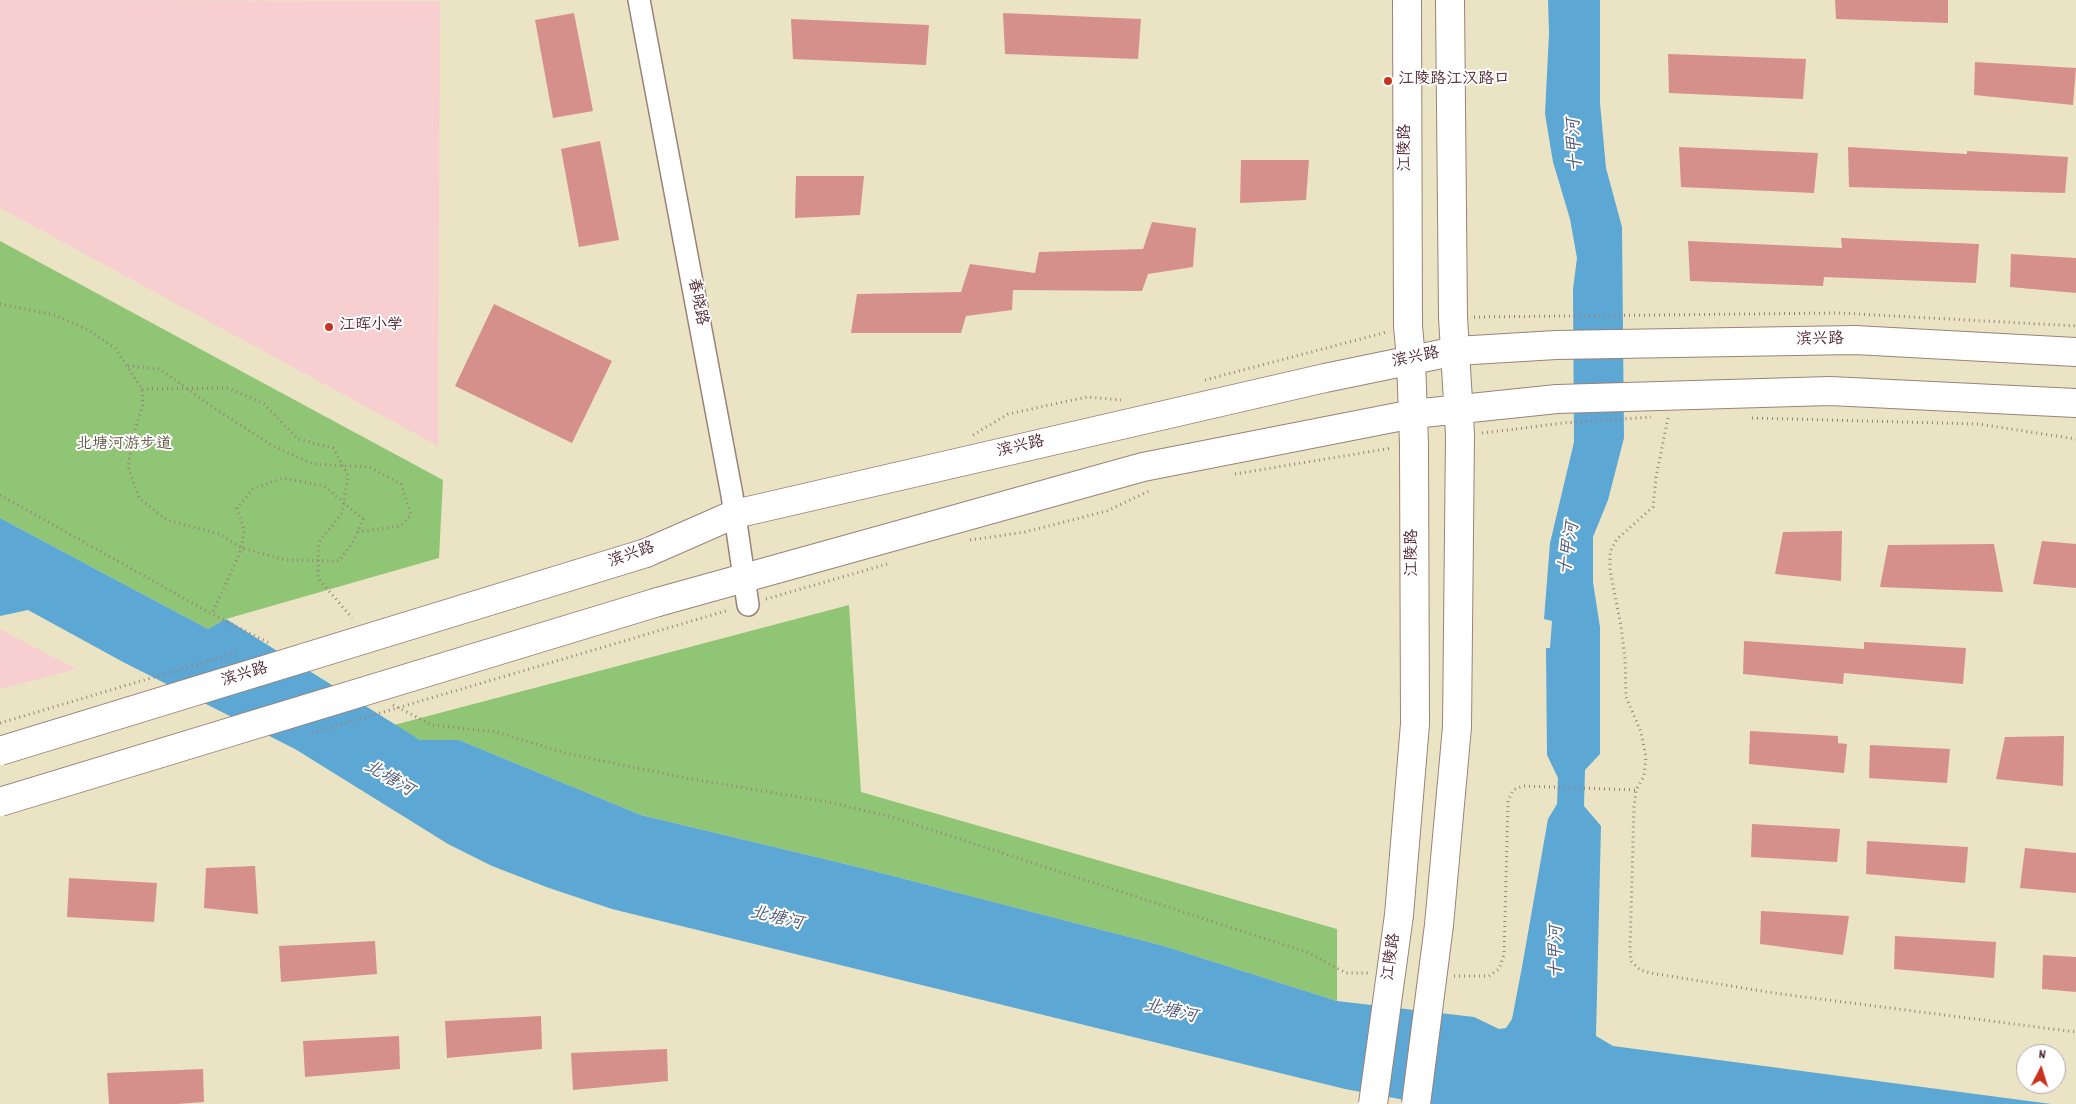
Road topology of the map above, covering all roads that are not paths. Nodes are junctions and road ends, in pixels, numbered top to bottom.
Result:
1 (639, 0) edge
2 (1407, 0) edge
3 (1450, 0) edge
4 (1456, 351) junction
5 (2076, 352) edge
6 (1411, 359) junction
7 (2076, 403) edge
8 (1413, 414) junction
9 (1459, 422) junction
10 (735, 514) junction
11 (746, 592) junction
12 (0, 751) edge
13 (0, 802) edge
14 (1373, 1104) edge
15 (1416, 1104) edge

1 - 10 street, 春晓路
2 - 6 main road, 江陵路
3 - 4 main road
4 - 5 main road, 滨兴路
4 - 6 main road, 滨兴路
4 - 9 main road
6 - 8 main road, 江陵路
6 - 10 main road, 滨兴路
7 - 9 main road
8 - 9 main road
8 - 11 main road
8 - 14 main road, 江陵路, bridge
9 - 15 main road, bridge
10 - 11 street, 春晓路
10 - 12 main road, 滨兴路, bridge
11 - 13 main road, bridge

